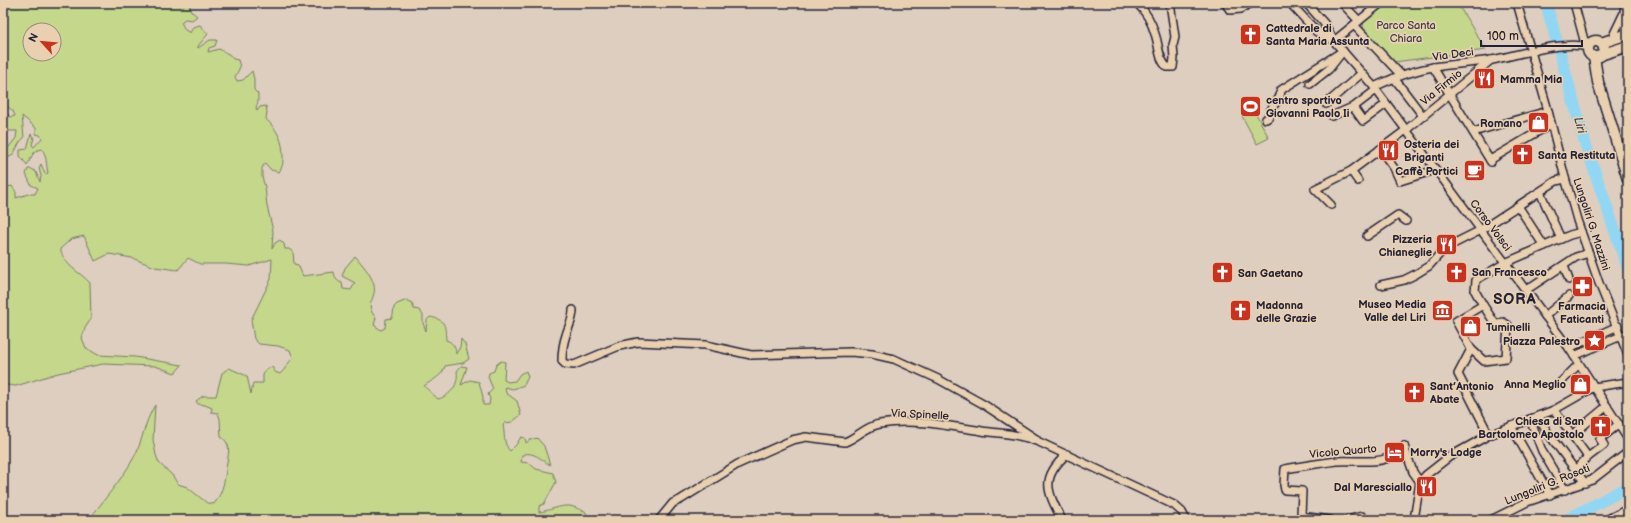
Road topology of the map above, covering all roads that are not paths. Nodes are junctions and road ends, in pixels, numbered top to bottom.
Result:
1 (1137, 3) edge
2 (1170, 3) edge
3 (1225, 3) edge
4 (1251, 3) edge
5 (1290, 3) edge
6 (1306, 3) edge
7 (1342, 3) edge
8 (1381, 3) edge
9 (1517, 3) edge
10 (1574, 3) edge
11 (1625, 3) edge
12 (1624, 13) junction
13 (1356, 23) junction
14 (1627, 35) edge
15 (1612, 38) junction
16 (1334, 41) junction
17 (1601, 43) junction
18 (1589, 45) junction
19 (1623, 47) edge
20 (1534, 50) junction
21 (1343, 51) junction
22 (1599, 55) junction
23 (1491, 60) junction
24 (1433, 67) junction
25 (1362, 73) junction
26 (1401, 75) junction
27 (1394, 78) junction
28 (1310, 84) dead end
29 (1375, 88) junction
30 (1449, 94) junction
31 (1326, 104) dead end
32 (1386, 104) junction
33 (1353, 107) junction
34 (1548, 111) junction
35 (1332, 116) dead end
36 (1423, 116) junction
37 (1266, 119) dead end
38 (1551, 124) junction
39 (1406, 130) junction
40 (1473, 132) junction
41 (1380, 149) junction
42 (1435, 170) junction
43 (1351, 171) junction
44 (1628, 176) edge
45 (1565, 179) junction
46 (1358, 182) dead end
47 (1540, 192) junction
48 (1331, 205) dead end
49 (1518, 206) junction
50 (1406, 222) dead end
51 (1481, 230) junction
52 (1581, 232) junction
53 (1367, 236) dead end
54 (1562, 239) junction
55 (1544, 246) junction
56 (1589, 254) junction
57 (1505, 263) junction
58 (1564, 266) junction
59 (1570, 280) dead end
60 (1381, 285) dead end
61 (1526, 290) junction
62 (1569, 296) dead end
63 (1483, 305) junction
64 (573, 310) dead end
65 (1545, 316) junction
66 (1618, 326) junction
67 (1624, 334) edge
68 (1569, 348) junction
69 (1471, 349) junction
70 (1628, 355) edge
71 (1574, 356) junction
72 (1579, 364) junction
73 (1628, 382) edge
74 (1560, 384) dead end
75 (1594, 387) junction
76 (1607, 406) junction
77 (1554, 410) junction
78 (1538, 416) junction
79 (1530, 419) junction
80 (1619, 424) junction
81 (1511, 426) junction
82 (1489, 435) junction
83 (1572, 435) junction
84 (1628, 438) edge
85 (1039, 442) junction
86 (1628, 452) edge
87 (1067, 454) junction
88 (1588, 457) junction
89 (1575, 470) junction
90 (1420, 482) junction
91 (1585, 482) junction
92 (1565, 490) junction
93 (1550, 495) junction
94 (1628, 510) edge
95 (659, 520) edge
96 (1062, 520) edge
97 (1186, 520) edge
98 (1330, 520) edge
99 (1347, 520) edge
100 (1361, 520) edge
101 (1414, 520) edge
102 (1491, 520) edge
103 (1608, 520) edge

1 - 2 street
3 - 4 street
5 - 16 street
6 - 16 street
7 - 13 street
8 - 13 street
9 - 20 street, Lungoliri G. Mazzini
10 - 18 street
11 - 12 street
12 - 14 street
12 - 15 street
13 - 16 street
13 - 26 street
14 - 15 main road
14 - 19 main road
15 - 17 main road
16 - 21 street, Corso Volsci
17 - 18 main road
17 - 22 main road
18 - 20 street, Via Deci
18 - 22 main road
19 - 22 main road
20 - 23 street, Via Deci
20 - 34 street, Lungoliri G. Mazzini
21 - 25 street, Corso Volsci
21 - 28 street
21 - 37 street
22 - 44 main road
23 - 24 street, Via Deci
23 - 30 street, Via Firmio
24 - 26 street, Via Deci
24 - 30 street
25 - 29 street, Corso Volsci
25 - 31 street
26 - 27 street, Via Deci
27 - 29 street, Via Deci
27 - 36 street
29 - 32 street, Corso Volsci
29 - 33 street, Via Deci
30 - 36 street, Via Firmio
30 - 40 street
32 - 33 street
32 - 39 street, Corso Volsci
33 - 35 street, Via Deci
34 - 38 street, Lungoliri G. Mazzini
34 - 40 street
36 - 39 street, Via Firmio
38 - 40 street
38 - 45 street, Lungoliri G. Mazzini
39 - 41 street, Via Firmio
39 - 42 street, Corso Volsci
41 - 42 street
41 - 43 street, Via Firmio
42 - 51 street, Corso Volsci
43 - 46 street
43 - 48 street, Via Firmio
45 - 47 street
45 - 52 street, Lungoliri G. Mazzini
47 - 49 street
47 - 54 street
49 - 51 street
49 - 55 street
50 - 53 street
51 - 57 street, Corso Volsci
51 - 60 street
52 - 54 street
52 - 56 street, Lungoliri G. Mazzini
54 - 55 street
55 - 57 street
56 - 58 street
56 - 66 street, Lungoliri G. Mazzini
57 - 61 street, Corso Volsci
57 - 63 street
58 - 59 street
58 - 61 street
61 - 65 street, Corso Volsci
62 - 65 street
63 - 69 street
63 - 69 street
64 - 85 street
65 - 68 street, Corso Volsci
66 - 67 street, Lungoliri G. Mazzini
66 - 68 street
67 - 70 street, Lungoliri G. Mazzini
67 - 71 street
68 - 71 street, Corso Volsci
69 - 82 street
71 - 72 street, Corso Volsci
72 - 74 street
72 - 75 street, Corso Volsci
73 - 75 street
75 - 76 street, Corso Volsci
75 - 77 street
76 - 80 street, Corso Volsci
76 - 83 street
77 - 78 street
77 - 83 street
78 - 79 street
78 - 89 street
79 - 81 street
79 - 92 street
80 - 84 street, Corso Volsci
80 - 88 street
81 - 82 street
81 - 93 street
82 - 90 street
83 - 88 street
85 - 87 street, Via Spinelle
85 - 95 street, Via Spinelle
86 - 91 street, Lungoliri G. Rosati
87 - 96 street
87 - 97 street, Via Spinelle
88 - 89 street
89 - 91 street
90 - 98 street, Vicolo Quarto
90 - 101 street
91 - 92 street, Lungoliri G. Rosati
92 - 93 street, Lungoliri G. Rosati
93 - 102 street, Lungoliri G. Rosati
94 - 103 street
99 - 100 street

